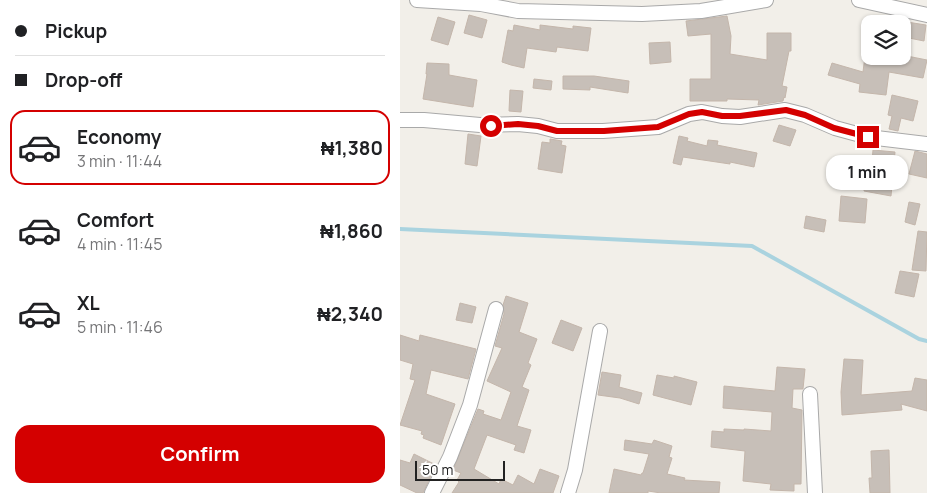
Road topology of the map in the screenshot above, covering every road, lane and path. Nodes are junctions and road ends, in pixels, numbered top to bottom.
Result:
1 (417, 0) edge
2 (766, 0) edge
3 (859, 0) edge
4 (881, 3) edge
5 (572, 6) edge
6 (927, 15) edge
7 (400, 120) edge
8 (927, 144) edge
9 (496, 309) dead end
10 (600, 331) dead end
11 (810, 394) dead end
12 (432, 493) edge
13 (568, 493) edge
14 (815, 493) edge

1 - 5 street
2 - 5 street
3 - 4 street
4 - 6 street
7 - 8 street
9 - 12 street
10 - 13 street
11 - 14 street

